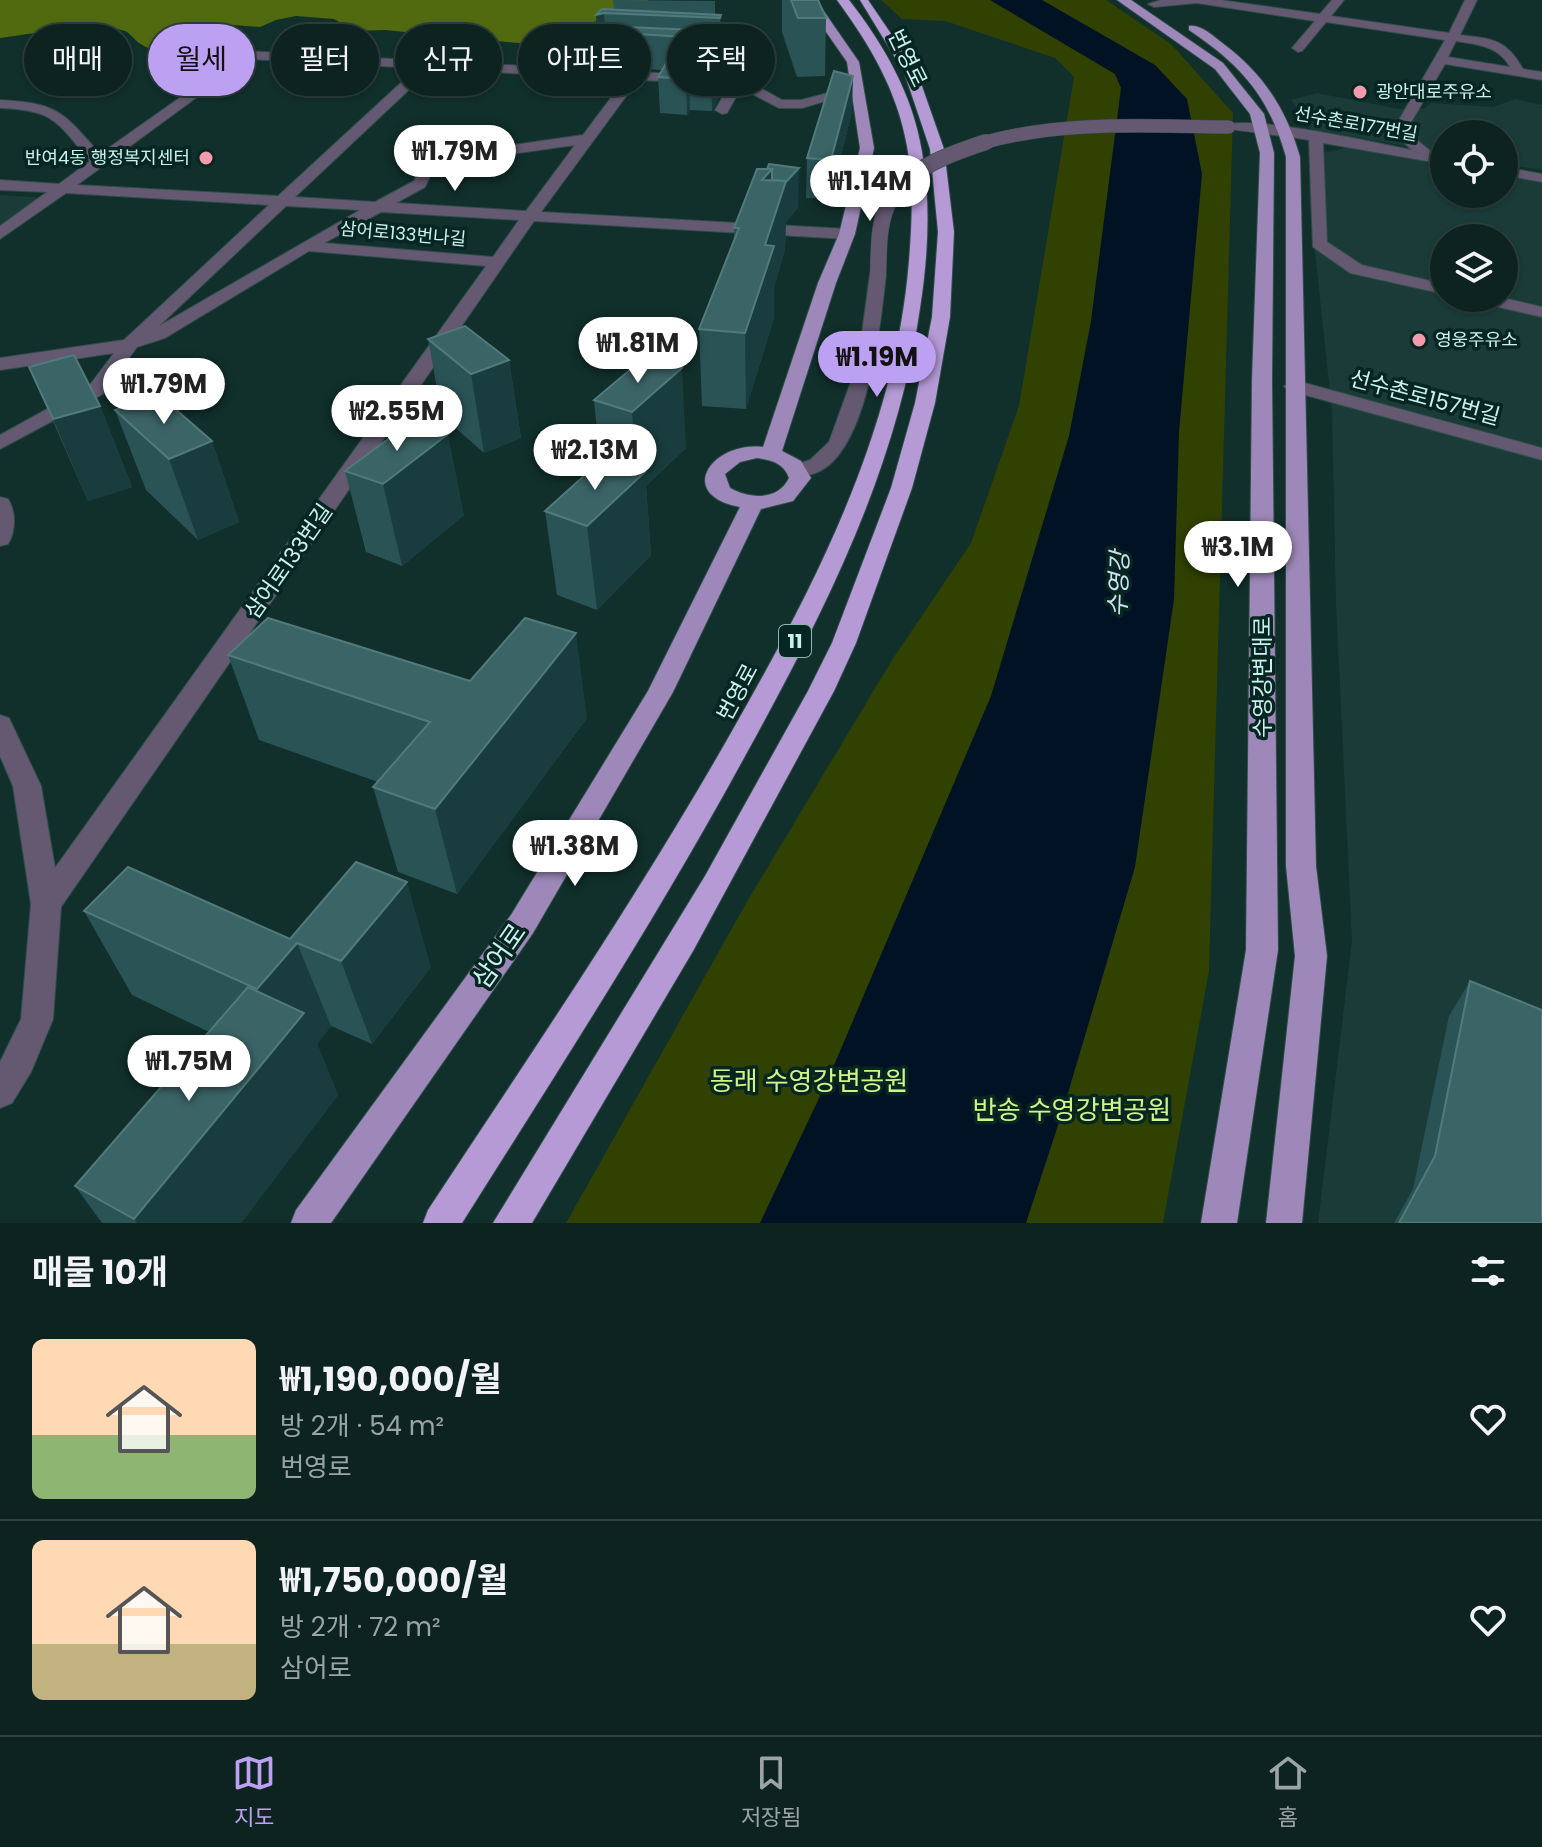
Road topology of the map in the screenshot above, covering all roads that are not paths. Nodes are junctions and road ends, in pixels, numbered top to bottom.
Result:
1 (810, 0) edge
2 (843, 0) edge
3 (862, 0) edge
4 (1123, 0) edge
5 (1197, 0) edge
6 (1338, 0) edge
7 (1471, 0) edge
8 (1151, 2) edge
9 (1326, 17) junction
10 (1451, 37) junction
11 (1298, 48) dead end
12 (1441, 60) junction
13 (395, 63) edge
14 (1518, 71) junction
15 (1542, 76) edge
16 (857, 88) junction
17 (395, 95) edge
18 (619, 96) edge
19 (730, 96) edge
20 (765, 96) edge
21 (0, 104) edge
22 (722, 110) dead end
23 (1260, 127) junction
24 (1287, 132) junction
25 (1316, 137) junction
26 (587, 139) junction
27 (1430, 154) edge
28 (1430, 158) edge
29 (98, 161) junction
30 (1518, 174) edge
31 (1542, 178) edge
32 (0, 185) edge
33 (61, 188) junction
34 (282, 202) junction
35 (378, 208) junction
36 (529, 217) junction
37 (0, 234) edge
38 (847, 234) junction
39 (306, 246) junction
40 (497, 262) junction
41 (1430, 286) edge
42 (1518, 306) edge
43 (1542, 312) edge
44 (131, 343) junction
45 (0, 364) edge
46 (1294, 386) junction
47 (0, 443) edge
48 (771, 454) junction
49 (1542, 454) edge
50 (798, 470) junction
51 (753, 503) junction
52 (0, 504) edge
53 (0, 539) edge
54 (0, 725) edge
55 (46, 904) junction
56 (0, 1092) edge
57 (309, 1223) edge
58 (441, 1223) edge
59 (511, 1223) edge
60 (1219, 1223) edge
61 (1284, 1223) edge

1 - 16 main road
2 - 58 highway, 번영로 / 11
3 - 59 highway, 번영로 / 11
4 - 23 main road, 수영강변대로
5 - 8 street
5 - 9 street
6 - 9 street
7 - 10 street
8 - 24 main road, 수영강변대로
9 - 10 street
9 - 11 street
10 - 12 street
10 - 14 street
12 - 14 street
12 - 27 street
13 - 29 street
14 - 15 street
16 - 20 street
16 - 38 main road
17 - 34 street
18 - 26 street, 삼어로133번길
19 - 22 street
21 - 29 street
23 - 24 street, 선수촌로177번길
23 - 50 street, 선수촌로177번길, bridge
23 - 60 main road, 수영강변대로
24 - 25 street, 선수촌로177번길
24 - 46 main road, 수영강변대로
25 - 28 street, 선수촌로177번길
25 - 41 street
26 - 35 street
26 - 36 street, 삼어로133번길
29 - 33 street
30 - 31 street
32 - 33 street
33 - 34 street
33 - 37 street
34 - 35 street
34 - 44 street
35 - 36 street
35 - 39 street
36 - 38 street
36 - 40 street, 삼어로133번길
38 - 48 main road
39 - 40 street, 삼어로133번나길
39 - 44 street
40 - 55 street, 삼어로133번길
42 - 43 street
44 - 45 street
44 - 47 street
46 - 49 street, 선수촌로157번길
46 - 61 main road, 수영강변대로
48 - 50 main road
48 - 51 main road
50 - 51 main road
51 - 57 main road, 삼어로
52 - 53 street
54 - 55 street
55 - 56 street

